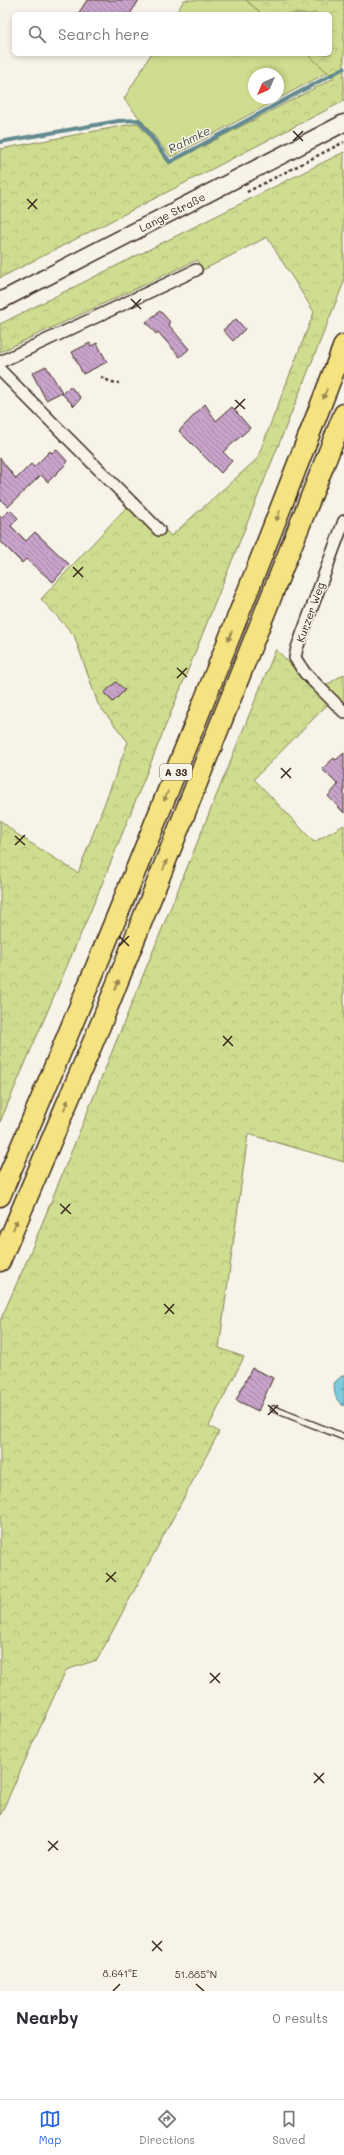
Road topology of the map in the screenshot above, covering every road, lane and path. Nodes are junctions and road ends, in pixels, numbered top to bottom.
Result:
1 (344, 123) edge
2 (196, 270) dead end
3 (0, 301) edge
4 (344, 345) edge
5 (0, 362) edge
6 (0, 370) edge
7 (101, 377) dead end
8 (119, 383) dead end
9 (344, 414) edge
10 (344, 521) edge
11 (159, 530) dead end
12 (344, 712) edge
13 (0, 1196) edge
14 (0, 1261) edge
15 (274, 1409) dead end
16 (344, 1437) edge

1 - 3 street, Lange Straße
2 - 5 street
4 -> 13 highway, A 33
6 - 11 street
7 - 8 path
14 -> 9 highway, A 33
10 - 12 street, Kurzer Weg
15 - 16 lane

